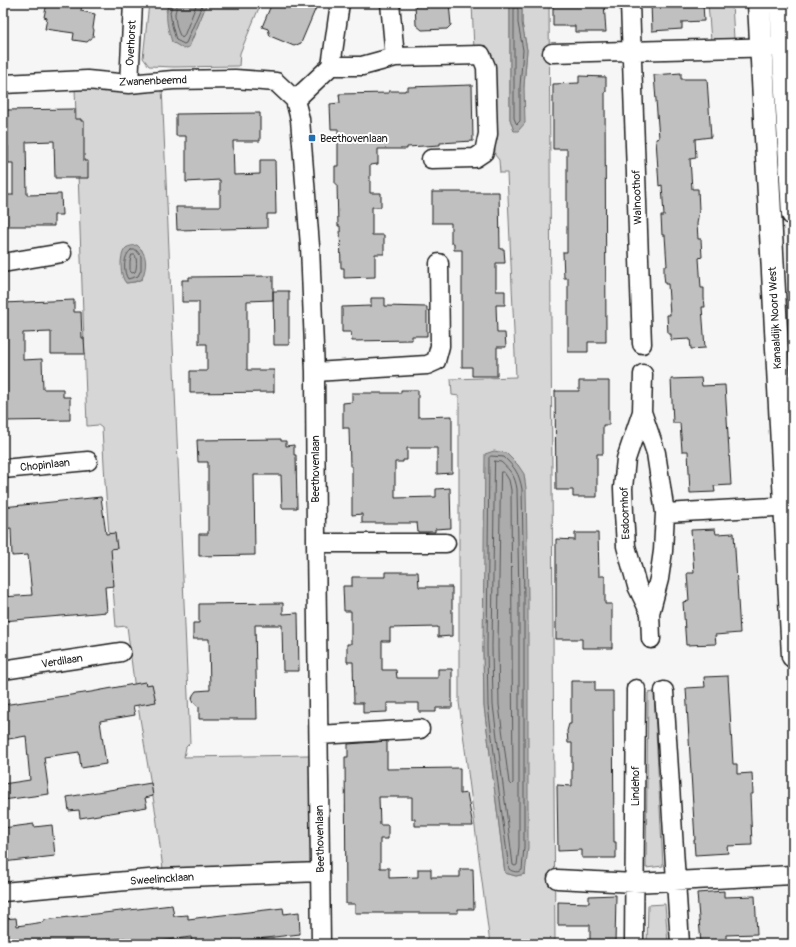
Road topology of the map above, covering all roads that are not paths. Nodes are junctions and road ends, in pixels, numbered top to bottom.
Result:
1 (133, 3) edge
2 (340, 3) edge
3 (630, 3) edge
4 (759, 3) edge
5 (781, 3) edge
6 (387, 4) edge
7 (783, 46) junction
8 (761, 47) junction
9 (631, 50) junction
10 (552, 53) dead end
11 (395, 57) junction
12 (331, 66) junction
13 (3, 84) edge
14 (128, 84) junction
15 (295, 100) junction
16 (431, 159) dead end
17 (793, 214) edge
18 (62, 253) dead end
19 (3, 263) edge
20 (439, 263) dead end
21 (642, 344) dead end
22 (316, 372) junction
23 (643, 374) dead end
24 (642, 412) junction
25 (88, 461) dead end
26 (3, 469) edge
27 (789, 506) edge
28 (665, 513) junction
29 (316, 543) junction
30 (446, 543) dead end
31 (650, 613) junction
32 (651, 639) dead end
33 (121, 652) dead end
34 (793, 656) edge
35 (3, 670) edge
36 (636, 689) dead end
37 (664, 692) dead end
38 (420, 729) dead end
39 (319, 735) junction
40 (320, 872) junction
41 (793, 875) edge
42 (556, 879) dead end
43 (676, 880) junction
44 (634, 883) junction
45 (3, 892) edge
46 (321, 944) edge
47 (634, 944) edge
48 (680, 944) edge

1 - 14 street, Overhorst
2 - 12 street
3 - 9 street, Walnoothof
4 - 8 main road, Kanaaldijk Noord West
5 - 7 main road
6 - 11 street
7 - 8 street
7 - 17 main road
8 - 9 street
8 - 27 main road, Kanaaldijk Noord West
9 - 10 street
9 - 21 street, Walnoothof
11 - 12 street
11 - 16 street
12 - 15 street
13 - 14 street, Zwanenbeemd
14 - 15 street, Zwanenbeemd
15 - 22 street, Beethovenlaan
18 - 19 street
20 - 22 street
22 - 29 street, Beethovenlaan
23 - 24 street, Esdoornhof
24 - 28 street, Esdoornhof
24 - 31 street, Esdoornhof
25 - 26 street, Chopinlaan
27 - 28 street
27 - 34 main road, Kanaaldijk Noord West
28 - 31 street, Esdoornhof
29 - 30 street
29 - 39 street, Beethovenlaan
31 - 32 street, Esdoornhof
33 - 35 street, Verdilaan
36 - 44 street, Lindehof
37 - 43 street
38 - 39 street
39 - 40 street, Beethovenlaan
40 - 45 street, Sweelincklaan
40 - 46 street, Beethovenlaan
41 - 43 street
42 - 44 street
43 - 44 street
43 - 48 street
44 - 47 street, Lindehof

